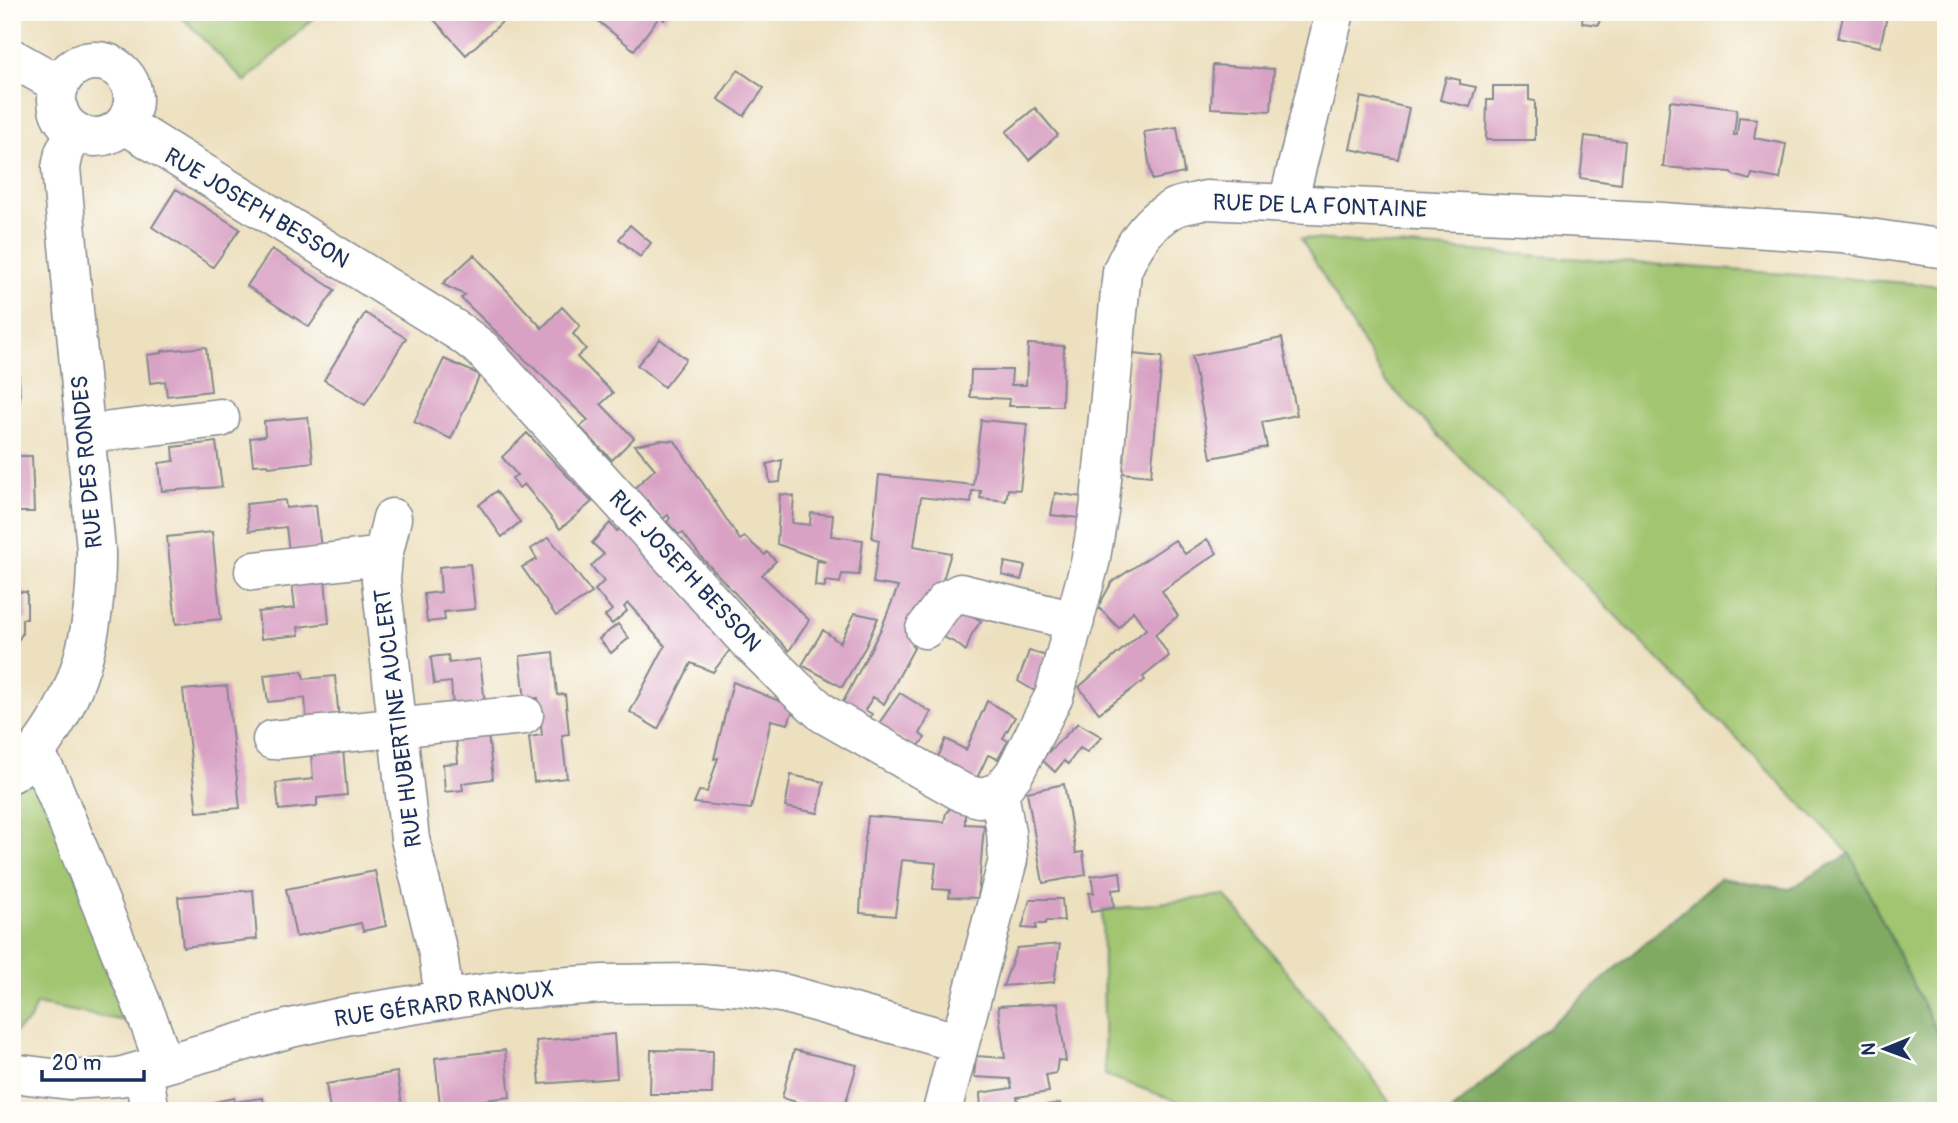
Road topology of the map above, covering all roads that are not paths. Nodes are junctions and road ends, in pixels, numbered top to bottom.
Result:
1 (1335, 12) edge
2 (12, 58) edge
3 (60, 85) junction
4 (124, 124) junction
5 (75, 131) junction
6 (1288, 204) junction
7 (1946, 249) edge
8 (220, 418) dead end
9 (85, 434) junction
10 (391, 518) dead end
11 (383, 556) junction
12 (254, 571) dead end
13 (1075, 621) junction
14 (925, 629) dead end
15 (524, 715) dead end
16 (396, 727) junction
17 (272, 740) dead end
18 (24, 762) edge
19 (999, 792) junction
20 (444, 999) junction
21 (960, 1043) junction
22 (154, 1067) junction
23 (12, 1073) edge
24 (150, 1111) edge
25 (942, 1111) edge

1 - 6 street
2 - 3 street
3 - 4 street
3 - 5 street
4 - 5 street
4 - 19 street, RUE JOSEPH BESSON
5 - 9 street, RUE DES RONDES
6 - 7 street, RUE DE LA FONTAINE
6 - 13 street, RUE DE LA FONTAINE
8 - 9 street
9 - 18 street, RUE DES RONDES
10 - 11 street, RUE HUBERTINE AUCLERT
11 - 12 street
11 - 16 street, RUE HUBERTINE AUCLERT
13 - 14 street
13 - 19 street, RUE DE LA FONTAINE
15 - 16 street
16 - 17 street
16 - 20 street, RUE HUBERTINE AUCLERT
18 - 22 street
19 - 21 street
20 - 21 street, RUE GÉRARD RANOUX
20 - 22 street, RUE GÉRARD RANOUX
21 - 25 street
22 - 23 street, RUE GÉRARD RANOUX
22 - 24 street

